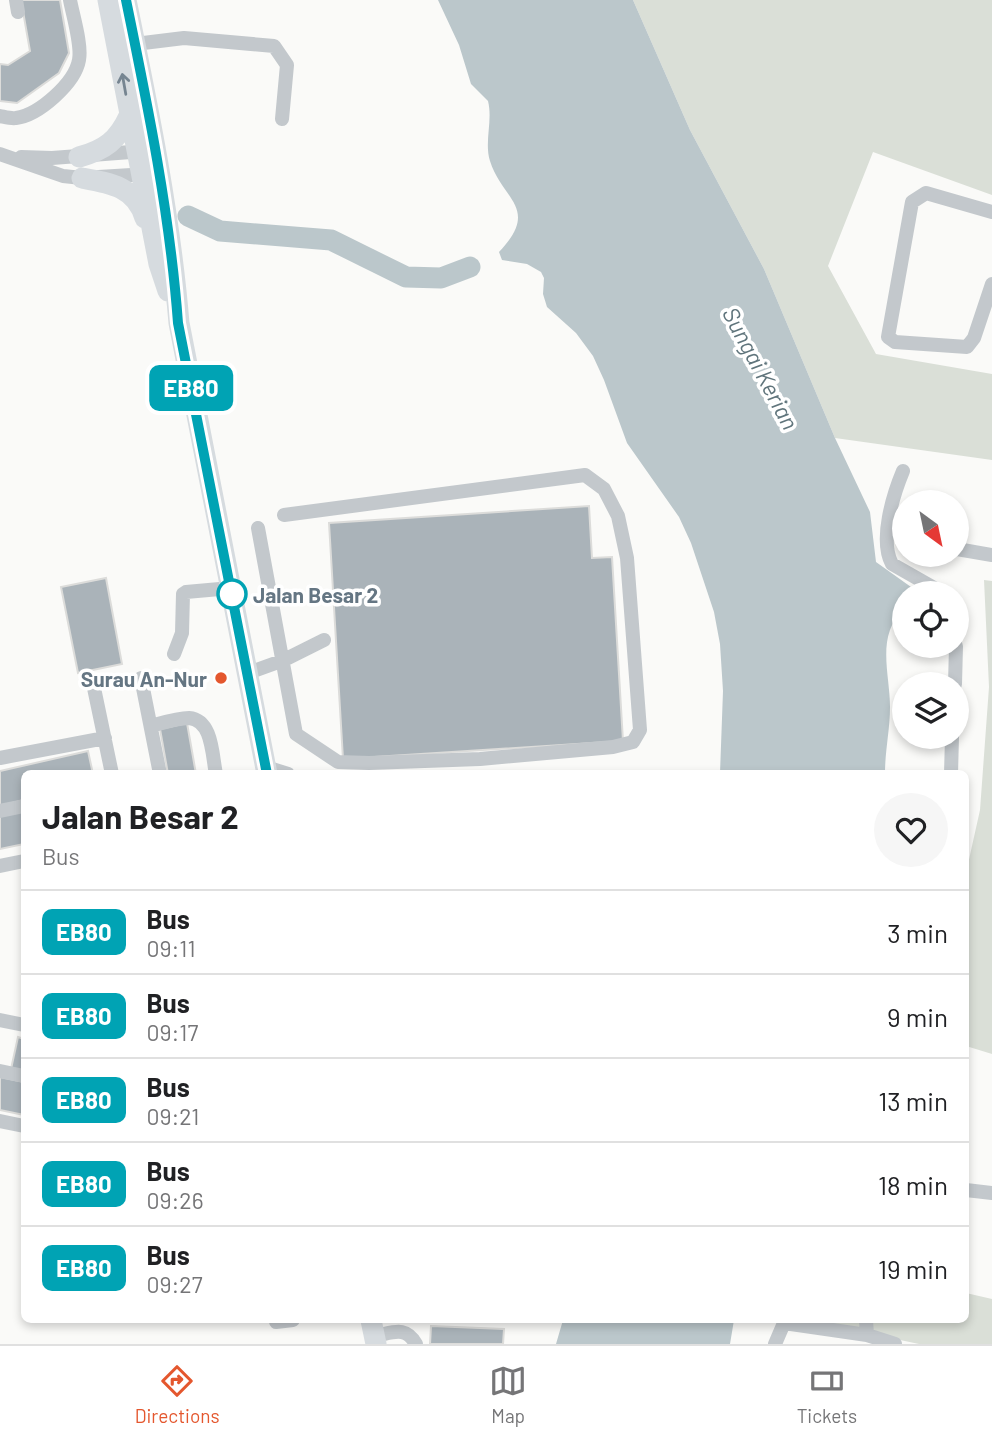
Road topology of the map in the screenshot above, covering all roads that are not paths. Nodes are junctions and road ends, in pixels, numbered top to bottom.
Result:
1 (70, 0) edge
2 (108, 0) edge
3 (130, 4) edge
4 (135, 44) junction
5 (0, 116) edge
6 (129, 116) junction
7 (282, 119) dead end
8 (146, 151) junction
9 (5, 156) edge
10 (81, 167) junction
11 (151, 174) junction
12 (992, 212) edge
13 (159, 264) junction
14 (992, 284) edge
15 (178, 323) junction
16 (903, 471) dead end
17 (284, 515) dead end
18 (258, 528) dead end
19 (970, 551) edge
20 (992, 555) edge
21 (922, 581) edge
22 (231, 588) junction
23 (324, 640) dead end
24 (174, 654) dead end
25 (284, 660) junction
26 (248, 673) junction
27 (141, 678) dead end
28 (94, 688) dead end
29 (151, 726) junction
30 (105, 738) junction
31 (952, 749) edge
32 (0, 758) edge
33 (111, 770) edge
34 (159, 770) edge
35 (215, 770) edge
36 (267, 770) edge
37 (951, 770) edge
38 (21, 807) edge
39 (0, 811) edge
40 (21, 862) edge
41 (0, 866) edge
42 (0, 1020) edge
43 (21, 1024) edge
44 (0, 1071) edge
45 (21, 1075) edge
46 (0, 1121) edge
47 (21, 1125) edge
48 (969, 1189) edge
49 (992, 1193) edge
50 (866, 1323) edge
51 (374, 1333) edge
52 (867, 1335) junction
53 (416, 1344) edge
54 (775, 1344) edge
55 (895, 1344) edge

1 - 5 street
6 -> 2 highway
3 - 4 highway
4 - 7 street
4 - 8 highway
6 - 8 highway
6 - 10 highway
8 - 10 street
8 - 11 highway
9 - 10 street
9 - 10 street
10 - 11 street
10 - 13 highway
11 - 13 highway
11 - 15 highway
12 - 14 street
13 - 15 highway
15 - 22 highway
16 - 21 street
17 - 25 street
18 - 25 street
19 - 20 street
22 - 24 street
22 - 26 highway
23 - 25 street
25 - 26 street
26 - 36 highway
27 - 29 street
28 - 30 street
29 - 34 street
29 - 35 street
30 - 32 street
30 - 33 street
31 - 37 street
38 - 39 street
40 - 41 street
42 - 43 street
44 - 45 street
46 - 47 street
48 - 49 street
50 - 52 street
51 - 53 street
52 - 54 street
52 - 55 street

